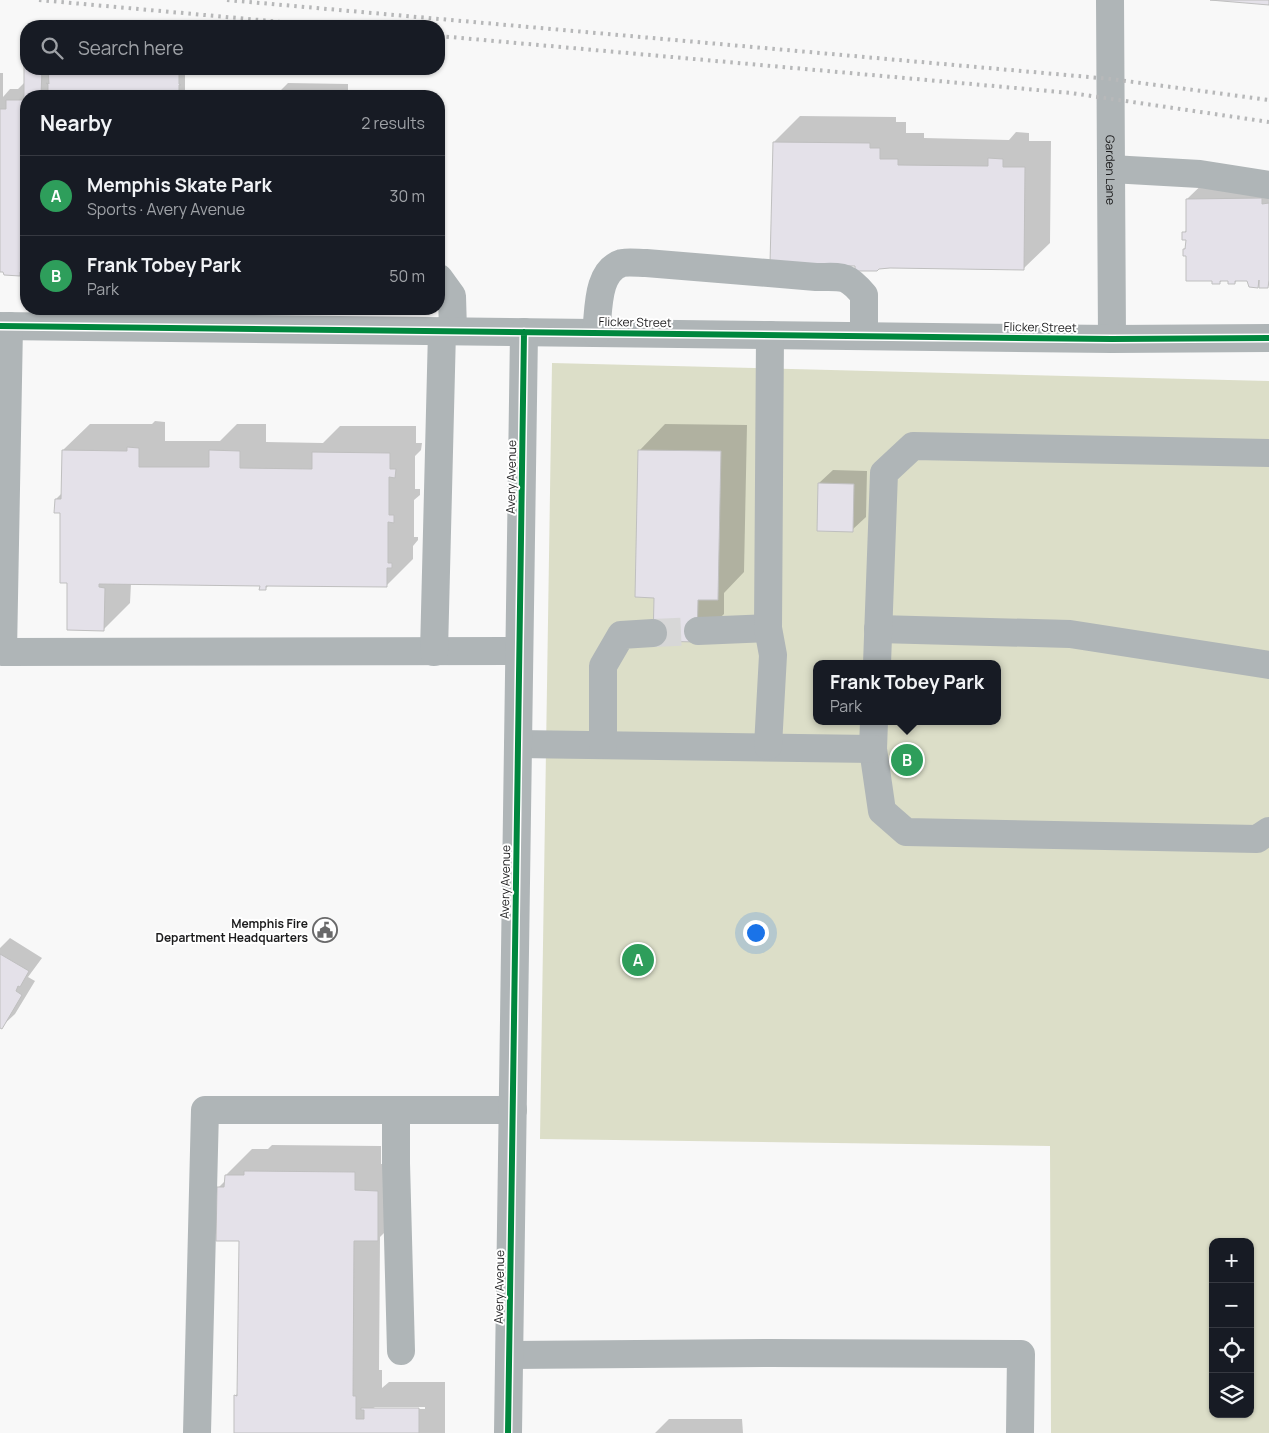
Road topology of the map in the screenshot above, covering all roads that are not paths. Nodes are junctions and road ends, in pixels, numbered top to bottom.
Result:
1 (1110, 0) edge
2 (1111, 169) junction
3 (1269, 185) edge
4 (445, 286) edge
5 (221, 318) edge
6 (4, 326) edge
7 (447, 331) junction
8 (524, 332) junction
9 (596, 333) junction
10 (770, 335) junction
11 (864, 336) junction
12 (1269, 338) edge
13 (1112, 339) junction
14 (1269, 453) edge
15 (3, 534) edge
16 (768, 628) junction
17 (878, 630) junction
18 (698, 631) tunnel mouth
19 (654, 633) tunnel mouth
20 (520, 651) junction
21 (2, 652) edge
22 (434, 652) junction
23 (877, 660) edge
24 (1269, 665) edge
25 (874, 725) edge
26 (518, 744) junction
27 (603, 745) junction
28 (768, 746) junction
29 (873, 749) junction
30 (1269, 831) edge
31 (396, 1110) junction
32 (513, 1110) junction
33 (401, 1351) dead end
34 (510, 1355) junction
35 (197, 1433) edge
36 (508, 1433) edge
37 (1020, 1433) edge

1 - 2 street, Garden Lane
2 - 3 street
2 - 13 street, Garden Lane
4 - 7 street
5 - 6 street, Flicker Street
5 - 7 street, Flicker Street
6 - 15 street
7 - 8 street, Flicker Street
7 - 22 street
8 - 9 street, Flicker Street
8 - 20 street, Avery Avenue
9 - 10 street, Flicker Street
9 - 11 street
10 - 11 street, Flicker Street
10 - 16 street
11 - 13 street, Flicker Street
12 - 13 street, Flicker Street
14 - 17 street
15 - 21 street
16 - 18 street
16 - 28 street
17 - 23 street
17 - 24 street
19 - 27 street
20 - 22 street
20 - 26 street, Avery Avenue
21 - 22 street
25 - 29 street
26 - 27 street
26 - 32 street, Avery Avenue
27 - 28 street
28 - 29 street
29 - 30 street
31 - 32 street
31 - 33 street
31 - 35 street
32 - 34 street, Avery Avenue
34 - 36 street, Avery Avenue
34 - 37 street

